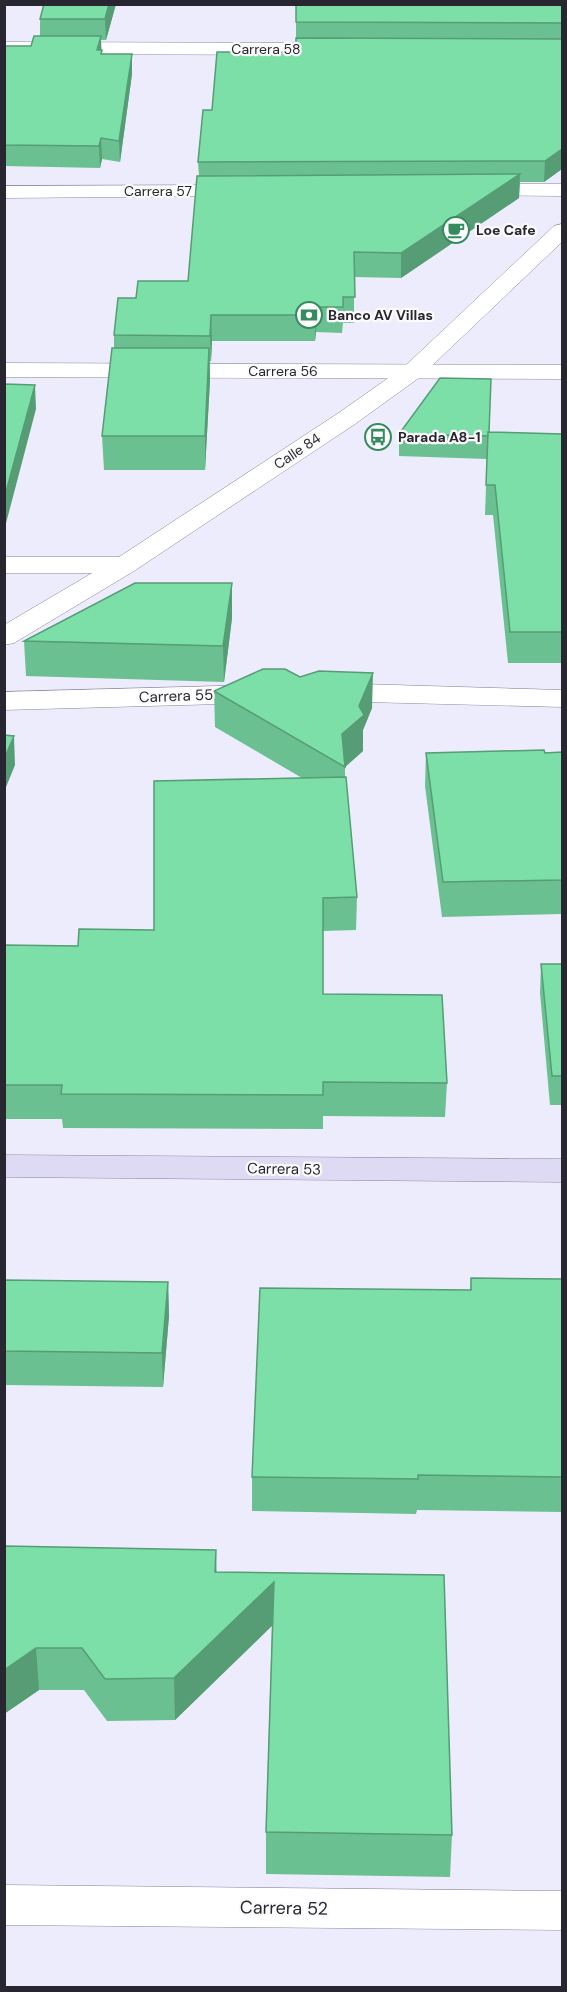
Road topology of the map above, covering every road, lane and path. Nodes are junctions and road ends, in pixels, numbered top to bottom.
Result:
1 (4, 48) edge
2 (361, 49) edge
3 (456, 190) edge
4 (562, 190) edge
5 (265, 191) edge
6 (4, 192) edge
7 (562, 231) edge
8 (4, 370) edge
9 (412, 372) junction
10 (562, 372) edge
11 (4, 565) edge
12 (125, 565) junction
13 (4, 637) edge
14 (562, 699) edge
15 (4, 701) edge
16 (4, 1166) edge
17 (562, 1171) edge
18 (4, 1905) edge
19 (562, 1911) edge

1 - 2 street, Carrera 58
3 - 4 street
5 - 6 street, Carrera 57
7 - 9 street, Calle 84
8 - 9 street, Carrera 56
9 - 10 street, Carrera 56
9 - 12 street, Calle 84
11 - 12 street
12 - 13 street, Calle 84
14 - 15 street, Carrera 55
16 - 17 main road, Carrera 53
18 - 19 street, Carrera 52

